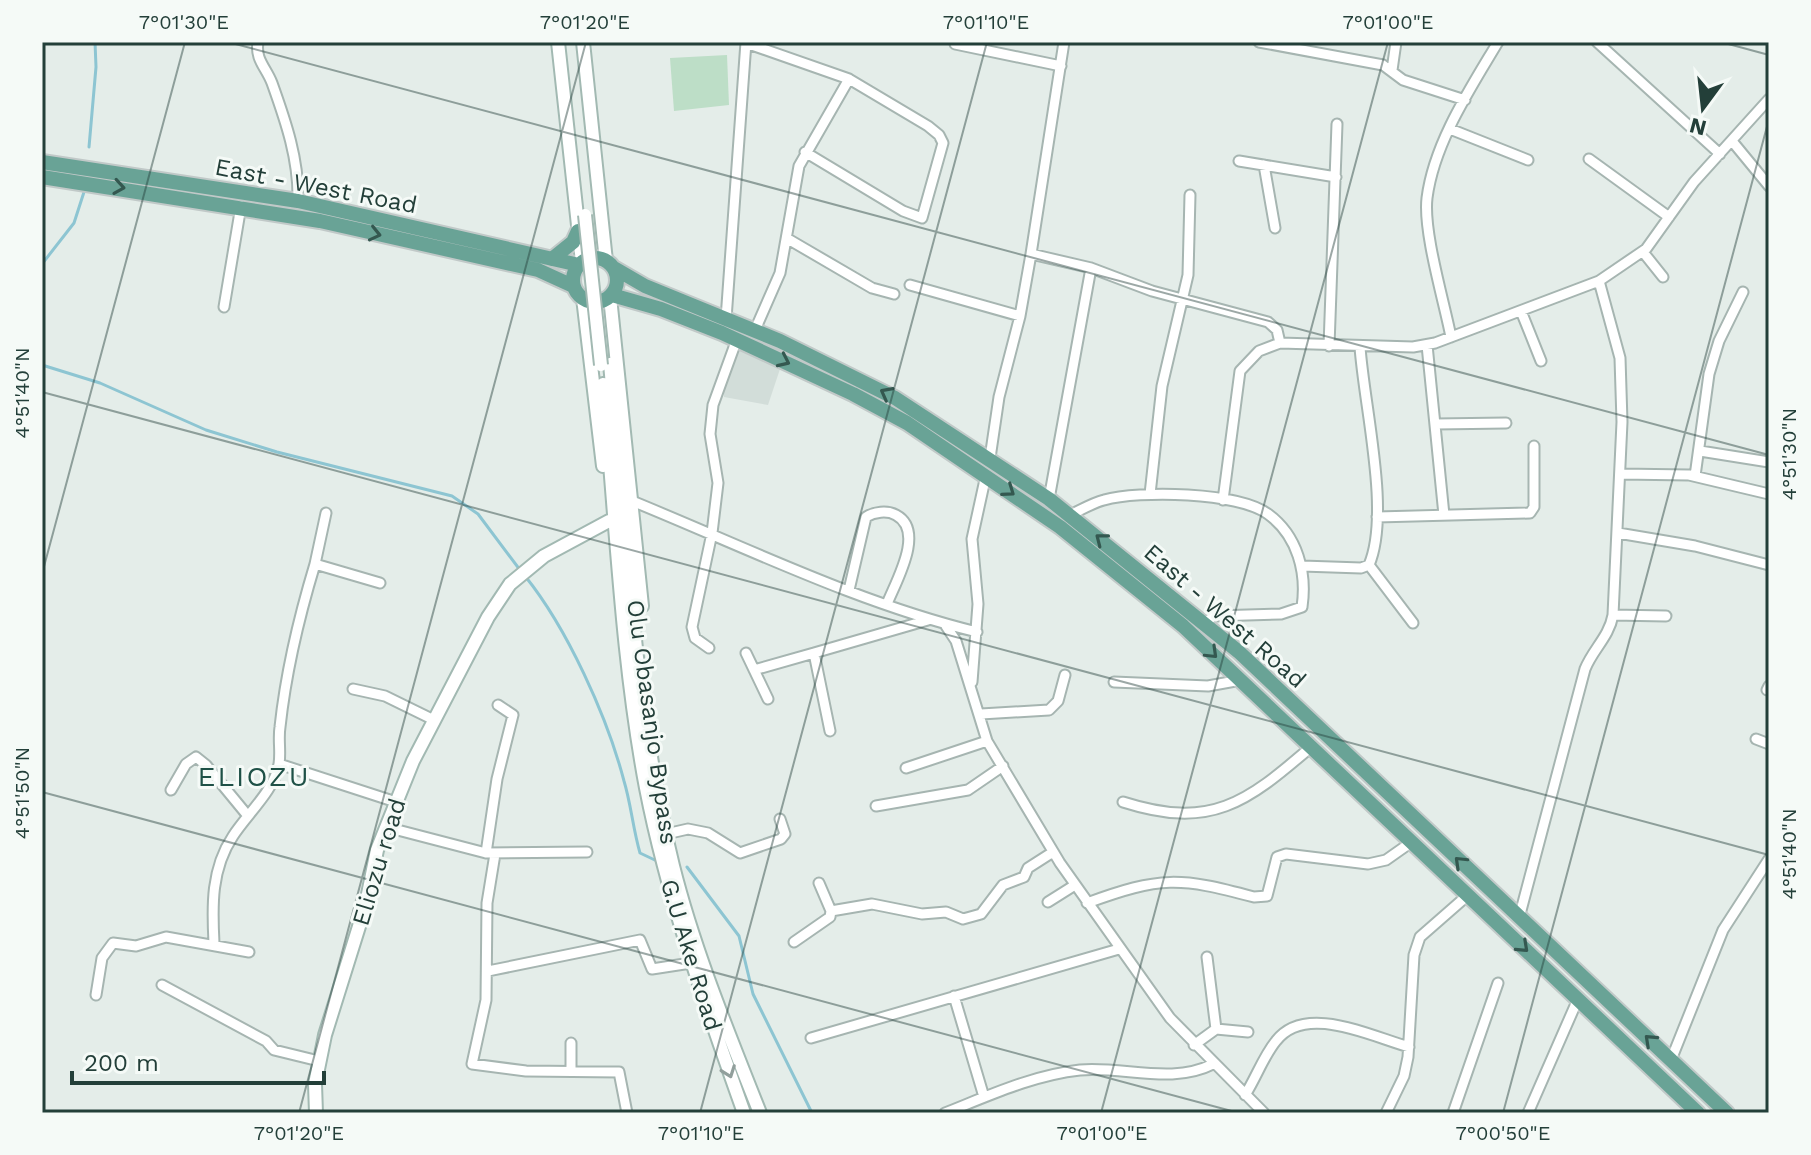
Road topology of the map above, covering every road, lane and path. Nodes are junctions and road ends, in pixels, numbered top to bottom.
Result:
1 (258, 42) edge
2 (558, 42) edge
3 (564, 42) edge
4 (575, 42) edge
5 (583, 42) edge
6 (746, 42) edge
7 (1064, 42) edge
8 (1259, 42) edge
9 (1396, 42) edge
10 (1498, 42) edge
11 (1597, 42) edge
12 (955, 44) edge
13 (1061, 66) junction
14 (1392, 70) junction
15 (849, 79) junction
16 (1769, 99) edge
17 (1465, 100) junction
18 (1337, 124) dead end
19 (1450, 129) junction
20 (1732, 141) junction
21 (805, 152) junction
22 (1720, 154) junction
23 (1589, 159) dead end
24 (1528, 160) dead end
25 (1239, 161) dead end
26 (42, 162) edge
27 (1264, 165) junction
28 (42, 177) edge
29 (1336, 177) junction
30 (1769, 186) edge
31 (1190, 195) dead end
32 (298, 201) junction
33 (241, 206) junction
34 (589, 214) junction
35 (1669, 217) junction
36 (1275, 228) dead end
37 (578, 231) junction
38 (788, 239) junction
39 (1643, 252) junction
40 (1031, 254) junction
41 (552, 259) junction
42 (581, 263) junction
43 (610, 264) junction
44 (1091, 268) junction
45 (1663, 277) dead end
46 (1599, 281) junction
47 (910, 285) dead end
48 (573, 286) junction
49 (1743, 292) dead end
50 (894, 294) dead end
51 (611, 296) junction
52 (1183, 297) junction
53 (583, 298) junction
54 (224, 307) dead end
55 (1521, 311) junction
56 (1020, 316) junction
57 (726, 319) junction
58 (755, 330) junction
59 (1451, 337) junction
60 (737, 339) junction
61 (1280, 343) junction
62 (1427, 345) junction
63 (1329, 346) junction
64 (1360, 347) junction
65 (1541, 361) dead end
66 (1506, 423) dead end
67 (1436, 424) junction
68 (1534, 446) dead end
69 (1700, 451) junction
70 (990, 458) junction
71 (1769, 462) edge
72 (1621, 474) junction
73 (986, 475) junction
74 (1695, 476) junction
75 (1150, 494) junction
76 (1769, 494) edge
77 (1049, 499) junction
78 (1223, 500) junction
79 (632, 501) junction
80 (326, 513) dead end
81 (1070, 515) junction
82 (1444, 515) junction
83 (1377, 517) junction
84 (609, 521) junction
85 (712, 533) junction
86 (1618, 533) junction
87 (315, 564) junction
88 (1369, 565) junction
89 (1769, 565) edge
90 (1302, 566) junction
91 (380, 583) dead end
92 (849, 590) junction
93 (887, 604) junction
94 (1613, 615) junction
95 (1666, 616) dead end
96 (928, 620) junction
97 (1206, 622) junction
98 (1413, 623) dead end
99 (946, 626) junction
100 (977, 632) junction
101 (709, 648) dead end
102 (746, 653) dead end
103 (814, 653) junction
104 (635, 665) junction
105 (754, 670) junction
106 (1065, 675) dead end
107 (1241, 680) junction
108 (1114, 682) dead end
109 (972, 686) junction
110 (353, 689) dead end
111 (768, 699) dead end
112 (498, 705) dead end
113 (981, 714) junction
114 (434, 720) junction
115 (830, 731) dead end
116 (1756, 739) dead end
117 (987, 741) junction
118 (1769, 744) edge
119 (1311, 747) junction
120 (279, 764) junction
121 (1003, 766) junction
122 (906, 768) dead end
123 (171, 790) dead end
124 (396, 802) junction
125 (1123, 802) dead end
126 (876, 806) dead end
127 (248, 816) junction
128 (780, 819) dead end
129 (386, 827) junction
130 (666, 834) junction
131 (1413, 841) junction
132 (587, 852) dead end
133 (1053, 852) junction
134 (491, 854) junction
135 (1769, 859) edge
136 (819, 883) dead end
137 (1075, 885) junction
138 (1468, 895) junction
139 (1048, 902) dead end
140 (1087, 903) junction
141 (831, 911) junction
142 (1519, 919) junction
143 (794, 942) dead end
144 (214, 943) junction
145 (1119, 949) junction
146 (249, 952) dead end
147 (1207, 957) dead end
148 (691, 963) junction
149 (488, 971) junction
150 (1498, 983) dead end
151 (162, 985) dead end
152 (96, 995) dead end
153 (954, 996) junction
154 (1578, 999) junction
155 (1216, 1029) junction
156 (1248, 1032) dead end
157 (811, 1038) dead end
158 (571, 1043) dead end
159 (1194, 1045) junction
160 (1409, 1047) junction
161 (1671, 1060) junction
162 (319, 1061) junction
163 (1213, 1064) junction
164 (571, 1070) junction
165 (1245, 1095) junction
166 (981, 1098) junction
167 (1683, 1107) edge
168 (316, 1113) edge
169 (627, 1113) edge
170 (744, 1113) edge
171 (760, 1113) edge
172 (945, 1113) edge
173 (981, 1113) edge
174 (1264, 1113) edge
175 (1386, 1113) edge
176 (1453, 1113) edge
177 (1528, 1113) edge
178 (1698, 1113) edge
179 (1727, 1113) edge

1 - 32 street
2 - 37 main road
3 - 34 main road
4 - 34 main road
5 - 43 main road
6 - 15 street
6 - 57 street
7 - 13 street
8 - 14 street
9 - 14 street
10 - 17 street
11 - 22 street
12 - 13 street
13 - 40 street
14 - 17 street
15 - 21 street
15 - 21 street
16 - 20 street
17 - 19 street
18 - 29 street
19 - 24 street
19 - 59 street
20 - 22 street
20 - 30 street
21 - 38 street
22 - 35 street
23 - 35 street
25 - 27 street
26 - 32 main road, East - West Road
27 - 29 street
27 - 36 street
28 -> 33 main road, East - West Road
29 - 63 street
31 - 52 street
32 - 41 main road, East - West Road
33 -> 48 main road, East - West Road
33 - 54 street
34 - 104 main road, Olu Obasanjo Bypass
35 - 39 street
37 - 41 main road
37 - 42 main road
38 - 50 street
38 - 58 street
39 - 45 street
39 - 46 street
40 - 44 street
40 - 56 street
41 - 42 main road, East - West Road
42 - 43 main road
42 - 48 main road
43 - 51 main road
43 - 57 main road, East - West Road
44 - 52 street
44 - 77 street
46 - 55 street
46 - 72 street
47 - 56 street
48 - 53 main road
49 - 69 street
51 - 53 main road
51 - 60 main road, East - West Road
51 - 79 main road
52 - 61 street
52 - 75 street
53 - 84 main road
55 - 59 street
55 - 65 street
56 - 70 street
57 - 58 main road, East - West Road
70 -> 58 main road, East - West Road
59 - 62 street
60 -> 73 main road, East - West Road
60 - 85 street
61 - 63 street
61 - 78 street
62 - 64 street
62 - 67 street
63 - 64 street
64 - 83 street
66 - 67 street
67 - 82 street
68 - 82 street
69 - 71 street
69 - 74 street
70 - 77 main road, East - West Road
72 - 74 street
72 - 86 street
73 - 100 street
73 -> 107 main road, East - West Road
74 - 76 street
75 - 78 street
75 - 81 street
77 - 81 main road, East - West Road
78 - 90 street
79 - 85 street
79 - 104 main road
80 - 87 street
97 -> 81 main road, East - West Road
82 - 83 street
83 - 88 street
84 - 104 main road
84 - 114 main road, Eliozu road
85 - 92 street
85 - 101 street
86 - 89 street
86 - 94 street
87 - 91 street
87 - 120 street
88 - 90 street
88 - 98 street
90 - 97 street
92 - 93 street
92 - 93 street
93 - 96 street
94 - 95 street
94 - 142 street
96 - 99 street
96 - 103 street
142 -> 97 main road, East - West Road
99 - 100 street
99 - 109 street
100 - 109 street
102 - 105 street
103 - 105 street
103 - 115 street
104 - 130 main road, Olu Obasanjo Bypass
104 - 148 main road, G.U Ake Road
105 - 111 street
106 - 113 street
107 - 108 street
107 - 119 main road, East - West Road
109 - 113 street
110 - 114 street
112 - 134 street
113 - 117 street
114 - 124 main road, Eliozu road
116 - 118 street
117 - 121 street
117 - 122 street
119 - 125 street
119 - 131 main road, East - West Road
120 - 124 street
120 - 127 street
121 - 126 street
121 - 133 street
123 - 127 street
124 - 129 main road, Eliozu road
127 - 144 street
128 - 130 street
129 - 134 street
129 - 162 main road, Eliozu road
130 - 171 main road, Olu Obasanjo Bypass
131 - 138 main road, East - West Road
131 - 140 street
132 - 134 street
133 - 137 street
133 - 141 street
134 - 149 street
135 - 161 street
136 - 141 street
137 - 139 street
137 - 140 street
138 -> 154 main road, East - West Road
138 - 160 street
140 - 145 street
141 - 143 street
161 -> 142 main road, East - West Road
144 - 146 street
144 - 152 street
145 - 153 street
145 - 159 street
147 - 155 street
148 - 149 street
148 -> 170 main road, G.U Ake Road
149 - 164 street
150 - 176 street
151 - 162 street
153 - 157 street
153 - 166 street
154 - 167 main road, East - West Road
154 - 177 street
155 - 156 street
155 - 159 street
158 - 164 street
159 - 163 street
160 - 165 street
160 - 175 street
161 - 179 main road, East - West Road
162 - 168 main road, Eliozu road
163 - 165 street
163 - 166 street
164 - 169 street
165 - 174 street
166 - 172 street
166 - 173 street
167 - 178 main road, East - West Road

